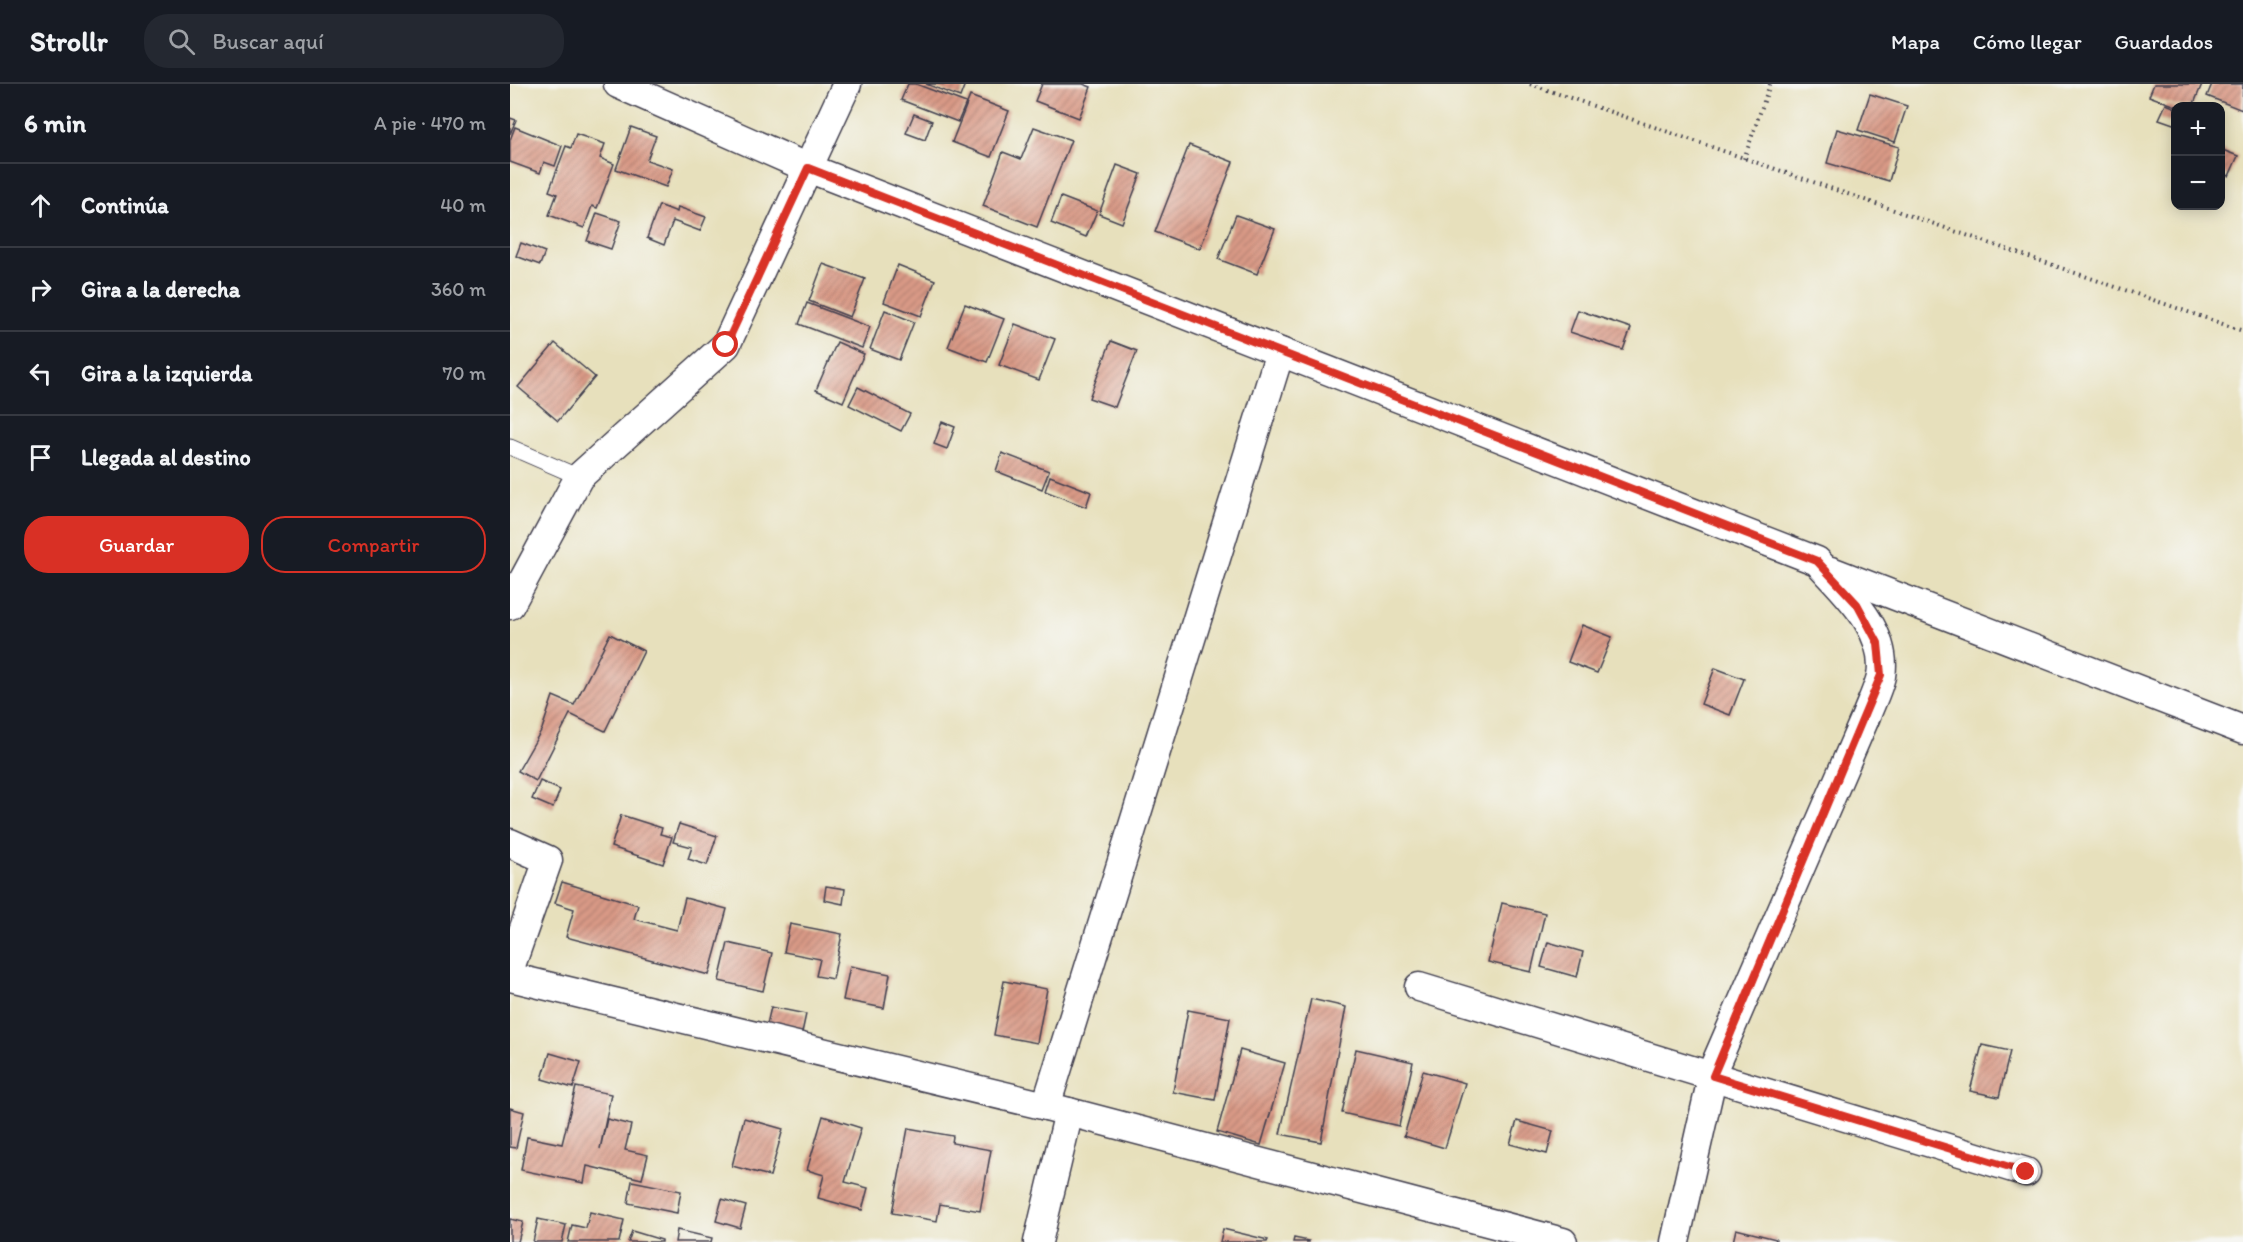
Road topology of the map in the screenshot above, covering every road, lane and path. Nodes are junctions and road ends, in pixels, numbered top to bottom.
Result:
1 (618, 84) edge
2 (847, 84) edge
3 (1530, 84) edge
4 (1770, 84) edge
5 (1744, 159) junction
6 (808, 168) junction
7 (2243, 331) edge
8 (1280, 352) junction
9 (510, 447) edge
10 (579, 477) junction
11 (1823, 568) junction
12 (510, 605) edge
13 (2243, 730) edge
14 (510, 843) edge
15 (510, 968) edge
16 (510, 977) edge
17 (1419, 987) dead end
18 (1713, 1076) junction
19 (1057, 1109) junction
20 (2026, 1172) dead end
21 (1038, 1242) edge
22 (1563, 1242) edge
23 (1675, 1242) edge

1 - 6 street
2 - 6 street
3 - 5 path
4 - 5 path
5 - 7 path
6 - 8 street
6 - 10 street
8 - 11 street
8 - 19 street
9 - 10 lane
10 - 12 street
11 - 13 street
11 - 18 street
14 - 15 street
16 - 19 street
17 - 18 street
18 - 20 street
18 - 23 street
19 - 21 street
19 - 22 street

